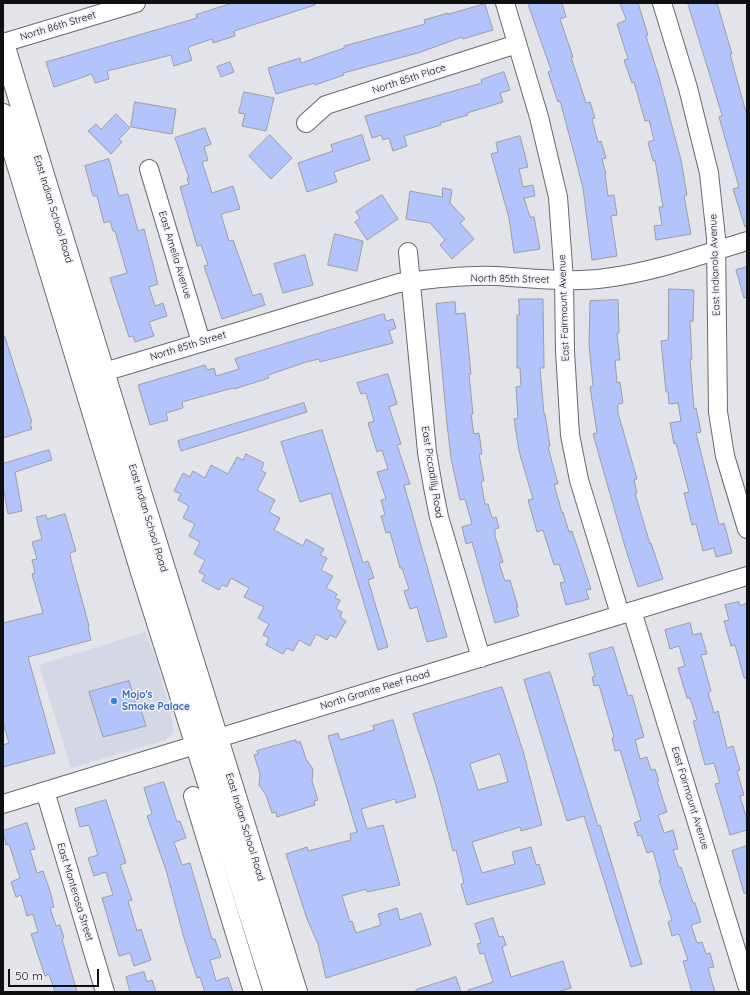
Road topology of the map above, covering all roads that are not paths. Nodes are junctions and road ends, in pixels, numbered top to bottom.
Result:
1 (136, 3) edge
2 (504, 3) edge
3 (662, 3) edge
4 (3, 43) edge
5 (517, 44) junction
6 (3, 115) edge
7 (306, 122) dead end
8 (149, 169) dead end
9 (747, 241) edge
10 (716, 250) junction
11 (408, 252) dead end
12 (564, 280) junction
13 (412, 282) junction
14 (201, 342) junction
15 (104, 372) junction
16 (747, 529) edge
17 (747, 576) edge
18 (626, 613) junction
19 (481, 658) junction
20 (207, 741) junction
21 (45, 791) junction
22 (3, 804) edge
23 (203, 805) junction
24 (747, 985) edge
25 (105, 992) edge
26 (253, 992) edge
27 (275, 992) edge
28 (296, 992) edge

1 - 4 street, North 86th Street
2 - 5 street, East Fairmount Avenue
3 - 10 street, East Indianola Avenue
4 - 15 main road, East Indian School Road
5 - 7 street, North 85th Place
5 - 12 street, East Fairmount Avenue
6 - 20 main road, East Indian School Road
8 - 14 street, East Amelia Avenue
9 - 10 street, North 85th Street
10 - 12 street, North 85th Street
10 - 16 street, East Indianola Avenue
11 - 13 street
12 - 13 street, North 85th Street
12 - 18 street, East Fairmount Avenue
13 - 14 street, North 85th Street
13 - 19 street, East Piccadilly Road
14 - 15 street, North 85th Street
15 - 20 main road, East Indian School Road
17 - 18 street, North Granite Reef Road
18 - 19 street, North Granite Reef Road
18 - 24 street, East Fairmount Avenue
19 - 20 street, North Granite Reef Road
20 - 21 street, North Granite Reef Road
20 - 23 main road, East Indian School Road
20 - 28 main road, East Indian School Road
21 - 22 street, North Granite Reef Road
21 - 25 street, East Monterosa Street
23 - 26 street, East Indian School Road
23 - 27 main road, East Indian School Road

